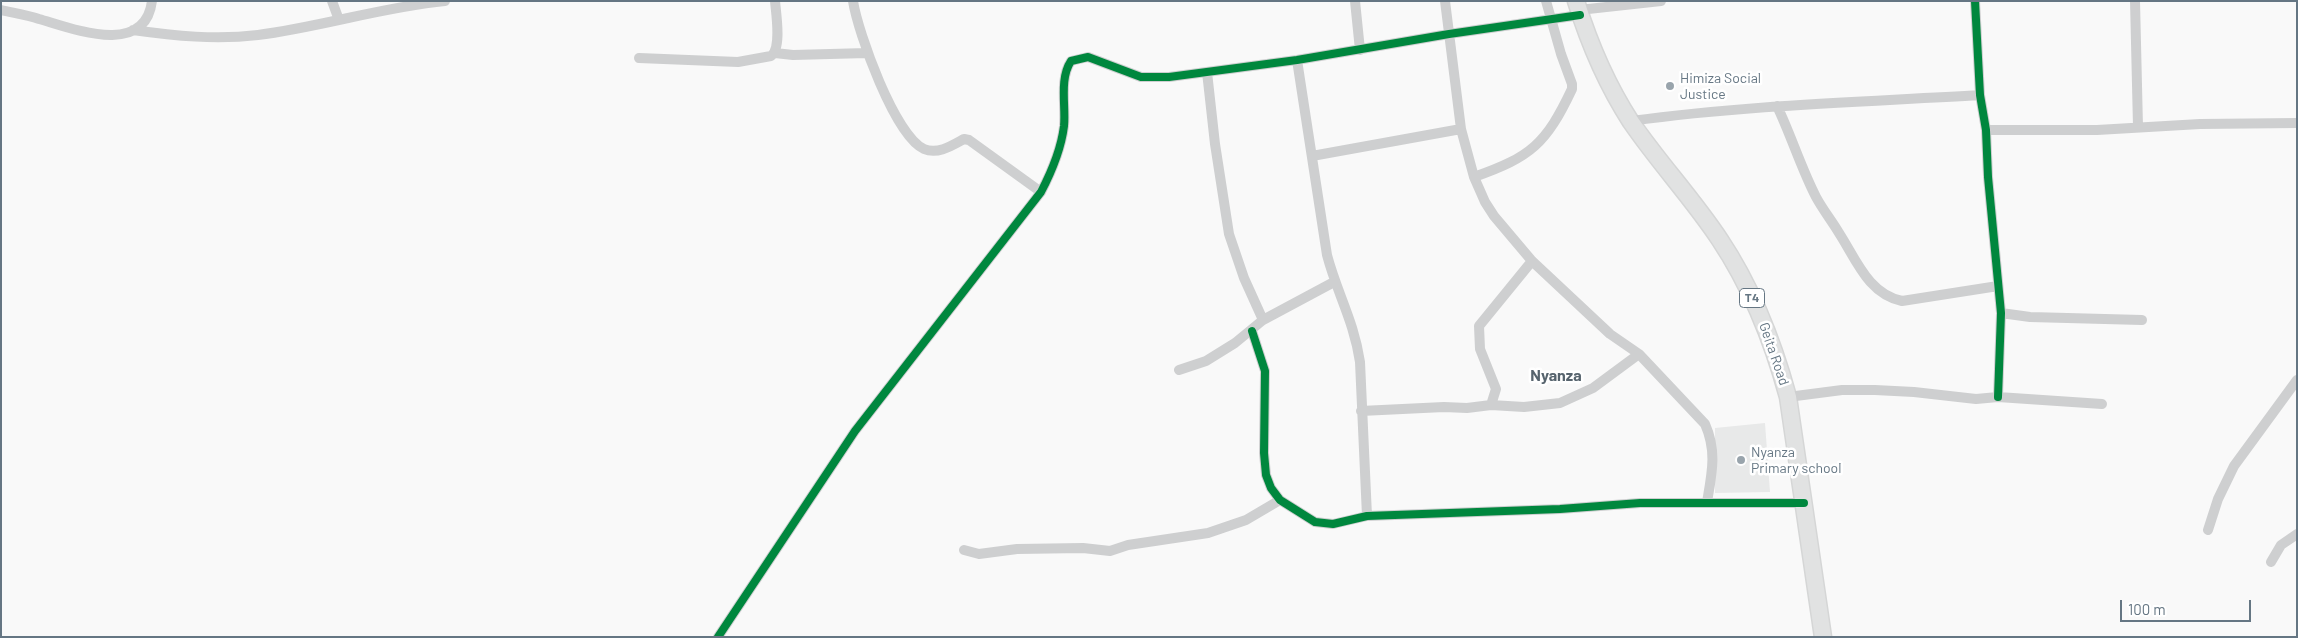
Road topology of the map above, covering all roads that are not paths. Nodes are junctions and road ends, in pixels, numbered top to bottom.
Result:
1 (152, 1) edge
2 (332, 1) edge
3 (446, 1) edge
4 (775, 1) edge
5 (853, 1) edge
6 (1355, 1) edge
7 (1445, 1) edge
8 (1546, 1) edge
9 (1661, 1) edge
10 (1975, 1) edge
11 (2135, 1) edge
12 (1578, 9) edge
13 (1, 10) edge
14 (1551, 19) junction
15 (339, 20) junction
16 (133, 30) junction
17 (1449, 34) junction
18 (1360, 50) junction
19 (775, 53) junction
20 (868, 53) junction
21 (639, 58) dead end
22 (1297, 60) junction
23 (1207, 72) junction
24 (1980, 95) junction
25 (1777, 106) junction
26 (1631, 121) junction
27 (2297, 123) edge
28 (2138, 127) junction
29 (1461, 129) junction
30 (1986, 130) junction
31 (1312, 156) junction
32 (1474, 177) junction
33 (1041, 192) junction
34 (1532, 261) junction
35 (1334, 282) junction
36 (1998, 286) junction
37 (2001, 313) junction
38 (1263, 320) junction
39 (2142, 320) dead end
40 (1252, 331) junction
41 (1639, 354) junction
42 (1178, 370) dead end
43 (2297, 380) edge
44 (1788, 396) junction
45 (1998, 397) junction
46 (2102, 404) dead end
47 (1491, 405) junction
48 (1361, 411) junction
49 (1280, 500) junction
50 (1707, 502) junction
51 (1804, 503) junction
52 (1367, 516) junction
53 (2208, 530) dead end
54 (2297, 534) edge
55 (964, 550) dead end
56 (2271, 562) dead end
57 (718, 637) edge
58 (1823, 637) edge

1 - 16 street
2 - 15 street
3 - 15 street
4 - 19 street
5 - 20 street
6 - 18 street
7 - 17 street
8 - 14 street
9 - 12 street
10 - 24 street
11 - 28 street
12 - 14 street
12 - 26 highway, Geita Road / T4
13 - 16 street
14 - 17 street
14 - 32 street
15 - 16 street
17 - 18 street
17 - 29 street
18 - 22 street
19 - 20 street
19 - 21 street
20 - 33 street
22 - 23 street
22 - 31 street
23 - 33 street
23 - 38 street
24 - 25 street
24 - 30 street
25 - 26 street
25 - 36 street
26 - 44 highway, Geita Road / T4
27 - 28 street
28 - 30 street
29 - 31 street
29 - 32 street
30 - 36 street
31 - 35 street
32 - 34 street
33 - 57 street
34 - 41 street
34 - 47 street
35 - 38 street
35 - 48 street
36 - 37 street
37 - 39 street
37 - 45 street
38 - 40 street
40 - 42 street
40 - 49 street
41 - 47 street
41 - 50 street
43 - 53 street
44 - 45 street
44 - 51 highway, Geita Road / T4
45 - 46 street
47 - 48 street
48 - 52 street
49 - 52 street
49 - 55 street
50 - 51 street
50 - 52 street
51 - 58 highway, Geita Road / T4
54 - 56 street

